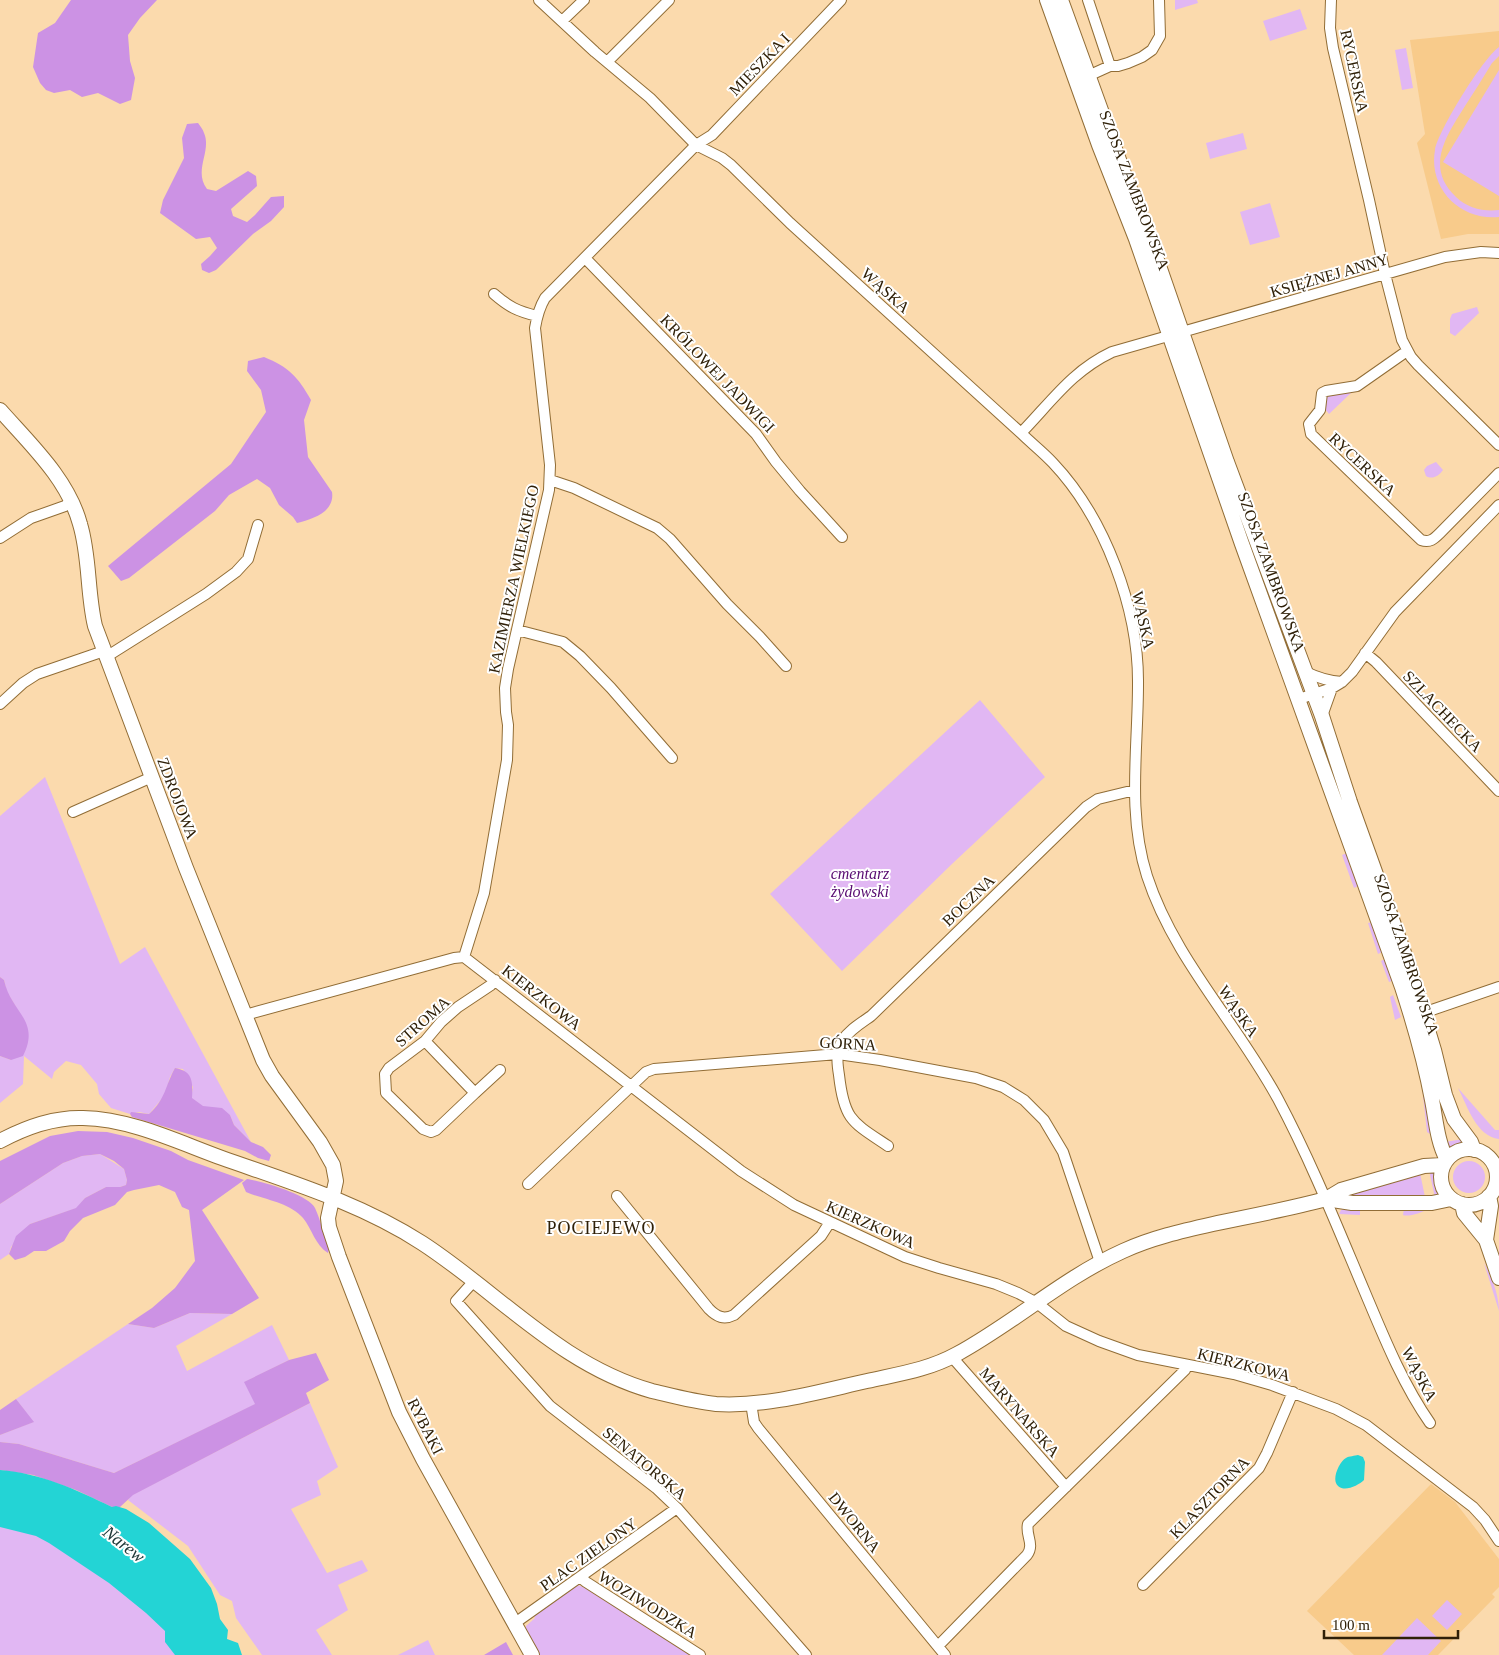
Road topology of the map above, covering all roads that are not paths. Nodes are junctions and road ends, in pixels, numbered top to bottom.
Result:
1 (539, 0) edge
2 (584, 0) edge
3 (669, 0) edge
4 (841, 0) edge
5 (1046, 0) edge
6 (1061, 0) edge
7 (1088, 0) edge
8 (1159, 0) edge
9 (1331, 0) edge
10 (562, 21) junction
11 (606, 62) junction
12 (1110, 66) junction
13 (1088, 76) junction
14 (696, 145) junction
15 (1499, 253) edge
16 (586, 258) junction
17 (1385, 274) junction
18 (494, 294) dead end
19 (537, 316) junction
20 (1175, 333) junction
21 (1407, 352) junction
22 (0, 410) edge
23 (1021, 433) junction
24 (1499, 445) edge
25 (1499, 473) edge
26 (550, 480) junction
27 (72, 502) junction
28 (1499, 505) edge
29 (258, 525) dead end
30 (842, 537) dead end
31 (0, 538) edge
32 (1276, 591) junction
33 (1262, 597) junction
34 (517, 630) junction
35 (1365, 653) junction
36 (105, 654) junction
37 (786, 666) dead end
38 (1306, 672) junction
39 (1342, 682) junction
40 (1332, 688) junction
41 (1314, 695) junction
42 (1299, 699) junction
43 (0, 704) edge
44 (1322, 716) junction
45 (672, 758) dead end
46 (152, 777) junction
47 (1135, 790) junction
48 (1499, 791) edge
49 (73, 812) dead end
50 (464, 958) junction
51 (495, 980) junction
52 (1499, 988) edge
53 (1423, 1013) junction
54 (245, 1015) junction
55 (425, 1041) junction
56 (838, 1054) junction
57 (500, 1070) dead end
58 (630, 1085) junction
59 (476, 1093) junction
60 (1454, 1120) junction
61 (1437, 1125) junction
62 (0, 1141) edge
63 (888, 1146) dead end
64 (1440, 1147) junction
65 (1485, 1150) edge
66 (1445, 1163) junction
67 (1428, 1165) junction
68 (528, 1184) dead end
69 (617, 1196) dead end
70 (1494, 1196) edge
71 (332, 1198) junction
72 (1326, 1199) junction
73 (1454, 1204) junction
74 (830, 1222) junction
75 (1486, 1240) junction
76 (1100, 1262) junction
77 (1499, 1278) edge
78 (474, 1281) junction
79 (1037, 1303) junction
80 (952, 1357) junction
81 (1187, 1365) junction
82 (1293, 1392) junction
83 (751, 1403) junction
84 (1430, 1424) dead end
85 (1066, 1487) junction
86 (678, 1508) junction
87 (1499, 1541) edge
88 (581, 1578) junction
89 (1143, 1585) dead end
90 (514, 1624) junction
91 (938, 1646) junction
92 (532, 1655) edge
93 (700, 1655) edge
94 (806, 1655) edge
95 (945, 1655) edge

1 - 10 street, WĄSKA
2 - 10 street
3 - 11 street
4 - 14 street, MIESZKA I
5 - 20 street, SZOSA ZAMBROWSKA
6 - 13 street, SZOSA ZAMBROWSKA
7 - 12 street
8 - 12 street
9 - 17 street, RYCERSKA
10 - 11 street, WĄSKA
11 - 14 street, WĄSKA
12 - 13 street
13 - 20 street, SZOSA ZAMBROWSKA
14 - 16 street, KAZIMIERZA WIELKIEGO
14 - 23 street, WĄSKA
15 - 17 street, KSIĘŻNEJ ANNY
16 - 19 street, KAZIMIERZA WIELKIEGO
16 - 30 street, KRÓLOWEJ JADWIGI
17 - 20 street, KSIĘŻNEJ ANNY
17 - 21 street, RYCERSKA
18 - 19 street
19 - 26 street, KAZIMIERZA WIELKIEGO
20 - 23 street, KSIĘŻNEJ ANNY
20 - 32 street, SZOSA ZAMBROWSKA
20 - 33 street, SZOSA ZAMBROWSKA
21 - 24 street, RYCERSKA
21 - 25 street, RYCERSKA
22 - 27 street, ZDROJOWA
23 - 47 street, WĄSKA
26 - 34 street, KAZIMIERZA WIELKIEGO
26 - 37 street
27 - 31 street
27 - 36 street, ZDROJOWA
28 - 35 street
29 - 36 street
32 - 33 street
32 - 38 street, SZOSA ZAMBROWSKA
33 - 42 street, SZOSA ZAMBROWSKA
34 - 45 street
34 - 50 street, KAZIMIERZA WIELKIEGO
35 - 39 street
35 - 48 street, SZLACHECKA
36 - 43 street
36 - 46 street, ZDROJOWA
38 - 39 street
38 - 41 street, SZOSA ZAMBROWSKA
39 - 40 street
40 - 41 street
40 - 44 street
41 - 42 street
41 - 44 street, SZOSA ZAMBROWSKA
42 - 61 street, SZOSA ZAMBROWSKA
44 - 53 street, SZOSA ZAMBROWSKA
46 - 49 street
46 - 54 street, ZDROJOWA
47 - 56 street, BOCZNA
47 - 72 street, WĄSKA
50 - 51 street, KIERZKOWA
50 - 54 street
51 - 55 street, STROMA
51 - 58 street, KIERZKOWA
52 - 53 street
53 - 60 street, SZOSA ZAMBROWSKA
54 - 71 street, ZDROJOWA
55 - 59 street
55 - 59 street, STROMA
56 - 58 street, GÓRNA
56 - 63 street
56 - 76 street, GÓRNA
57 - 59 street
58 - 68 street, GÓRNA
58 - 74 street, KIERZKOWA
60 - 61 street
60 - 65 street, SZOSA ZAMBROWSKA
61 - 64 street, SZOSA ZAMBROWSKA
62 - 71 street
64 - 66 street, SZOSA ZAMBROWSKA
64 - 67 street
65 - 66 street
65 - 70 street
66 - 67 street
66 - 73 street
67 - 72 street
69 - 74 street
70 - 73 street
70 - 75 street
71 - 78 street
71 - 90 street, RYBAKI
72 - 73 street
72 - 76 street
72 - 84 street, WĄSKA
73 - 75 street
74 - 79 street, KIERZKOWA
75 - 77 street
76 - 79 street
78 - 83 street
78 - 86 street, SENATORSKA
79 - 80 street
79 - 81 street, KIERZKOWA
80 - 83 street
80 - 85 street, MARYNARSKA
81 - 82 street, KIERZKOWA
81 - 85 street
82 - 87 street, KIERZKOWA
82 - 89 street, KLASZTORNA
83 - 91 street, DWORNA
85 - 91 street
86 - 88 street, PLAC ZIELONY
86 - 94 street, SENATORSKA
88 - 90 street, PLAC ZIELONY
88 - 93 street, WOZIWODZKA
90 - 92 street, RYBAKI
91 - 95 street, DWORNA

